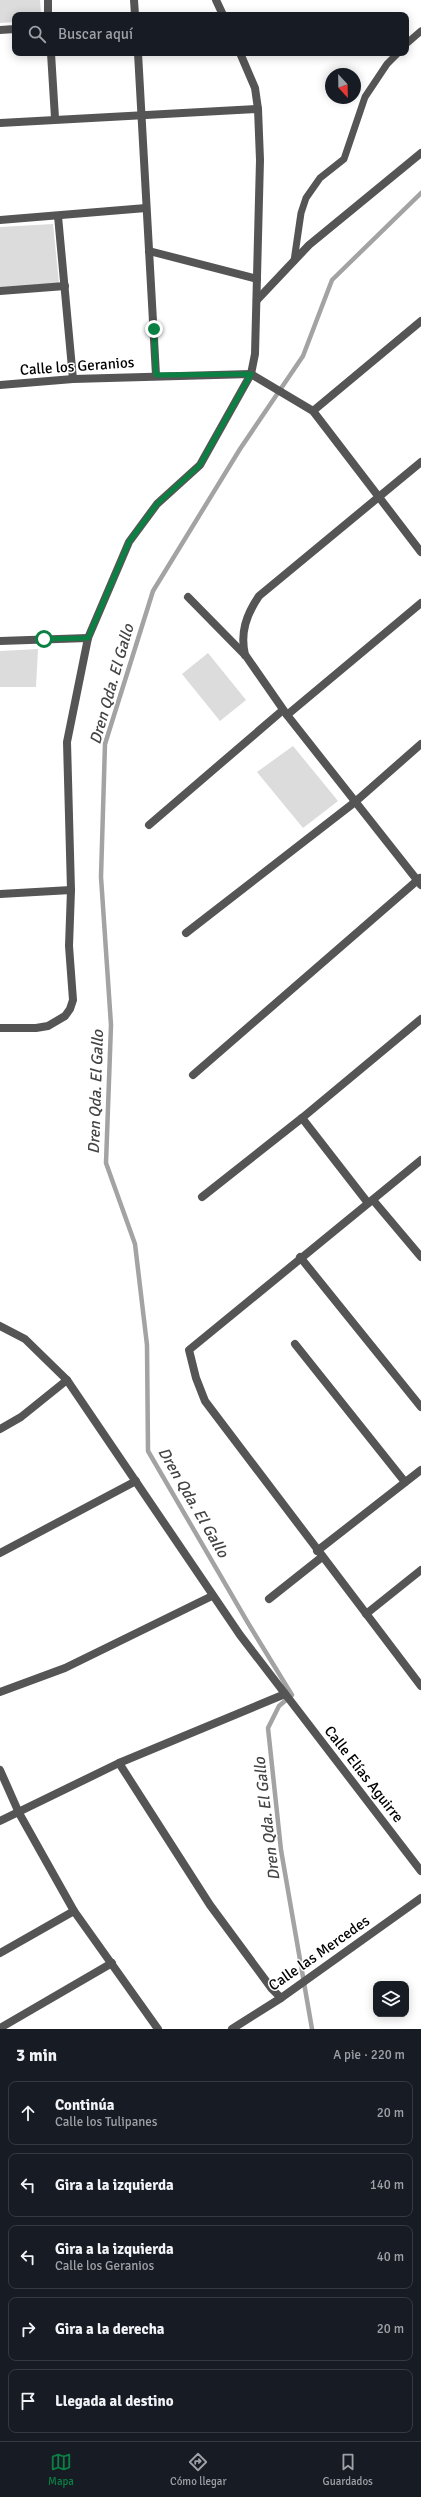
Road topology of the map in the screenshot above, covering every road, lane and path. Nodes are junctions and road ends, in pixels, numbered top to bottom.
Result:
1 (48, 0) edge
2 (134, 0) edge
3 (216, 0) edge
4 (48, 12) edge
5 (135, 12) edge
6 (222, 12) edge
7 (12, 29) edge
8 (0, 30) edge
9 (421, 31) edge
10 (409, 41) edge
11 (51, 56) edge
12 (138, 56) edge
13 (241, 56) edge
14 (395, 56) edge
15 (258, 109) junction
16 (142, 114) junction
17 (55, 118) junction
18 (0, 123) edge
19 (421, 153) edge
20 (146, 208) junction
21 (58, 216) junction
22 (0, 220) edge
23 (149, 251) junction
24 (294, 261) junction
25 (257, 279) junction
26 (65, 286) junction
27 (0, 291) edge
28 (257, 300) junction
29 (421, 321) edge
30 (251, 374) junction
31 (156, 375) junction
32 (73, 379) junction
33 (0, 385) edge
34 (313, 411) junction
35 (421, 462) edge
36 (378, 497) junction
37 (421, 552) edge
38 (188, 597) dead end
39 (421, 603) edge
40 (88, 638) junction
41 (0, 640) edge
42 (246, 656) junction
43 (285, 713) junction
44 (421, 744) edge
45 (355, 802) junction
46 (149, 825) dead end
47 (420, 881) edge
48 (71, 890) junction
49 (0, 894) edge
50 (186, 933) dead end
51 (421, 1019) edge
52 (0, 1028) edge
53 (193, 1075) dead end
54 (302, 1118) junction
55 (421, 1160) edge
56 (202, 1197) dead end
57 (370, 1201) junction
58 (421, 1257) edge
59 (300, 1258) junction
60 (0, 1326) edge
61 (295, 1344) dead end
62 (67, 1380) junction
63 (421, 1407) edge
64 (0, 1429) edge
65 (421, 1470) edge
66 (136, 1481) junction
67 (405, 1482) junction
68 (0, 1553) edge
69 (320, 1554) junction
70 (421, 1570) edge
71 (212, 1596) junction
72 (269, 1599) dead end
73 (366, 1614) junction
74 (421, 1686) edge
75 (0, 1692) edge
76 (285, 1694) junction
77 (119, 1763) junction
78 (0, 1770) edge
79 (19, 1813) junction
80 (0, 1821) edge
81 (421, 1871) edge
82 (421, 1898) edge
83 (74, 1911) junction
84 (0, 1952) edge
85 (112, 1963) junction
86 (281, 1998) junction
87 (0, 2028) edge
88 (158, 2029) edge
89 (232, 2029) edge

1 - 4 street
2 - 5 street
3 - 6 street
7 - 8 street
9 - 10 lane
11 - 17 street
12 - 16 street
13 - 15 street
14 - 24 lane
15 - 16 street
15 - 25 street
16 - 17 street
16 - 20 street
17 - 18 street
19 - 24 street
20 - 21 street
20 - 23 street
21 - 22 street
21 - 26 street
23 - 25 street
23 - 31 street
24 - 28 street
25 - 28 street
26 - 27 street
26 - 32 street
28 - 30 street
29 - 34 street
30 - 31 street, Calle los Geranios
30 - 34 street
30 - 40 street
31 - 32 street, Calle los Geranios
32 - 33 street, Calle los Geranios
34 - 36 street
35 - 36 street
36 - 37 street
36 - 42 street
38 - 42 street
39 - 43 street
40 - 41 street
40 - 48 street
42 - 43 street
43 - 45 street
43 - 46 street
44 - 45 street
45 - 47 street
45 - 50 street
47 - 53 street
48 - 49 street
48 - 52 street
51 - 54 street
54 - 56 street
54 - 57 street
55 - 57 street
57 - 58 street
57 - 59 street
59 - 63 street
59 - 69 street
60 - 62 street, Calle Elías Aguirre
61 - 67 street
62 - 64 street
62 - 66 street, Calle Elías Aguirre
65 - 67 street
66 - 68 street
66 - 71 street, Calle Elías Aguirre
67 - 69 street
69 - 72 street
69 - 73 street
70 - 73 street
71 - 75 street
71 - 76 street, Calle Elías Aguirre
73 - 74 street
76 - 77 street
76 - 81 street, Calle Elías Aguirre
77 - 79 street
77 - 86 street
78 - 79 street
79 - 80 street
79 - 83 street
82 - 86 street, Calle las Mercedes
83 - 84 street
83 - 85 street
85 - 87 street
85 - 88 street
86 - 89 street, Calle las Mercedes

